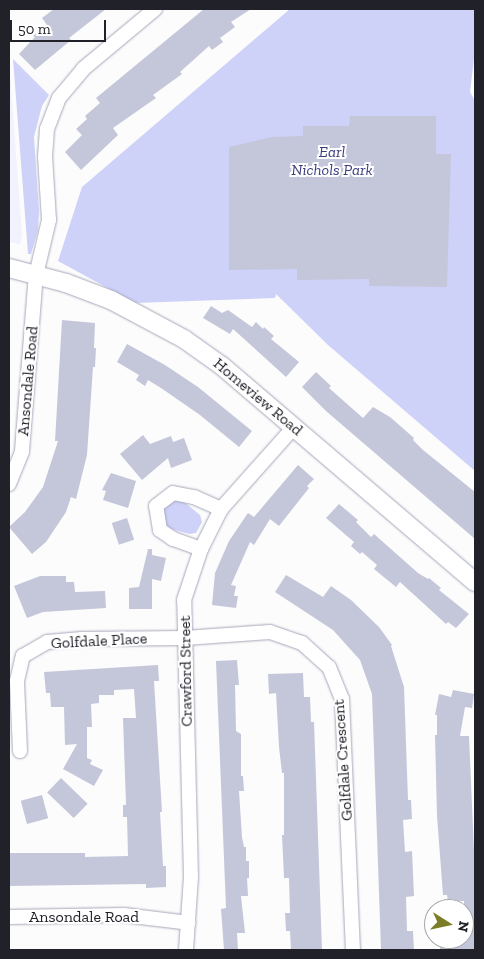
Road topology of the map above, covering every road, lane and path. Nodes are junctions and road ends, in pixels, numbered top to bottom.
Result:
1 (155, 9) edge
2 (9, 268) edge
3 (36, 275) junction
4 (294, 427) junction
5 (9, 484) edge
6 (221, 508) junction
7 (201, 549) junction
8 (475, 582) edge
9 (185, 638) junction
10 (20, 751) dead end
11 (9, 917) edge
12 (189, 923) junction
13 (186, 950) edge
14 (353, 950) edge

1 - 3 street, Ansondale Road
2 - 3 street, Homeview Road
3 - 4 street, Homeview Road
3 - 5 street, Ansondale Road
4 - 6 street, Crawford Street
4 - 8 street, Homeview Road
6 - 7 street, Crawford Street
6 - 7 street
7 - 9 street, Crawford Street
9 - 10 street, Golfdale Place
9 - 12 street, Crawford Street
9 - 14 street, Golfdale Crescent
11 - 12 street, Ansondale Road
12 - 13 street, Crawford Street

